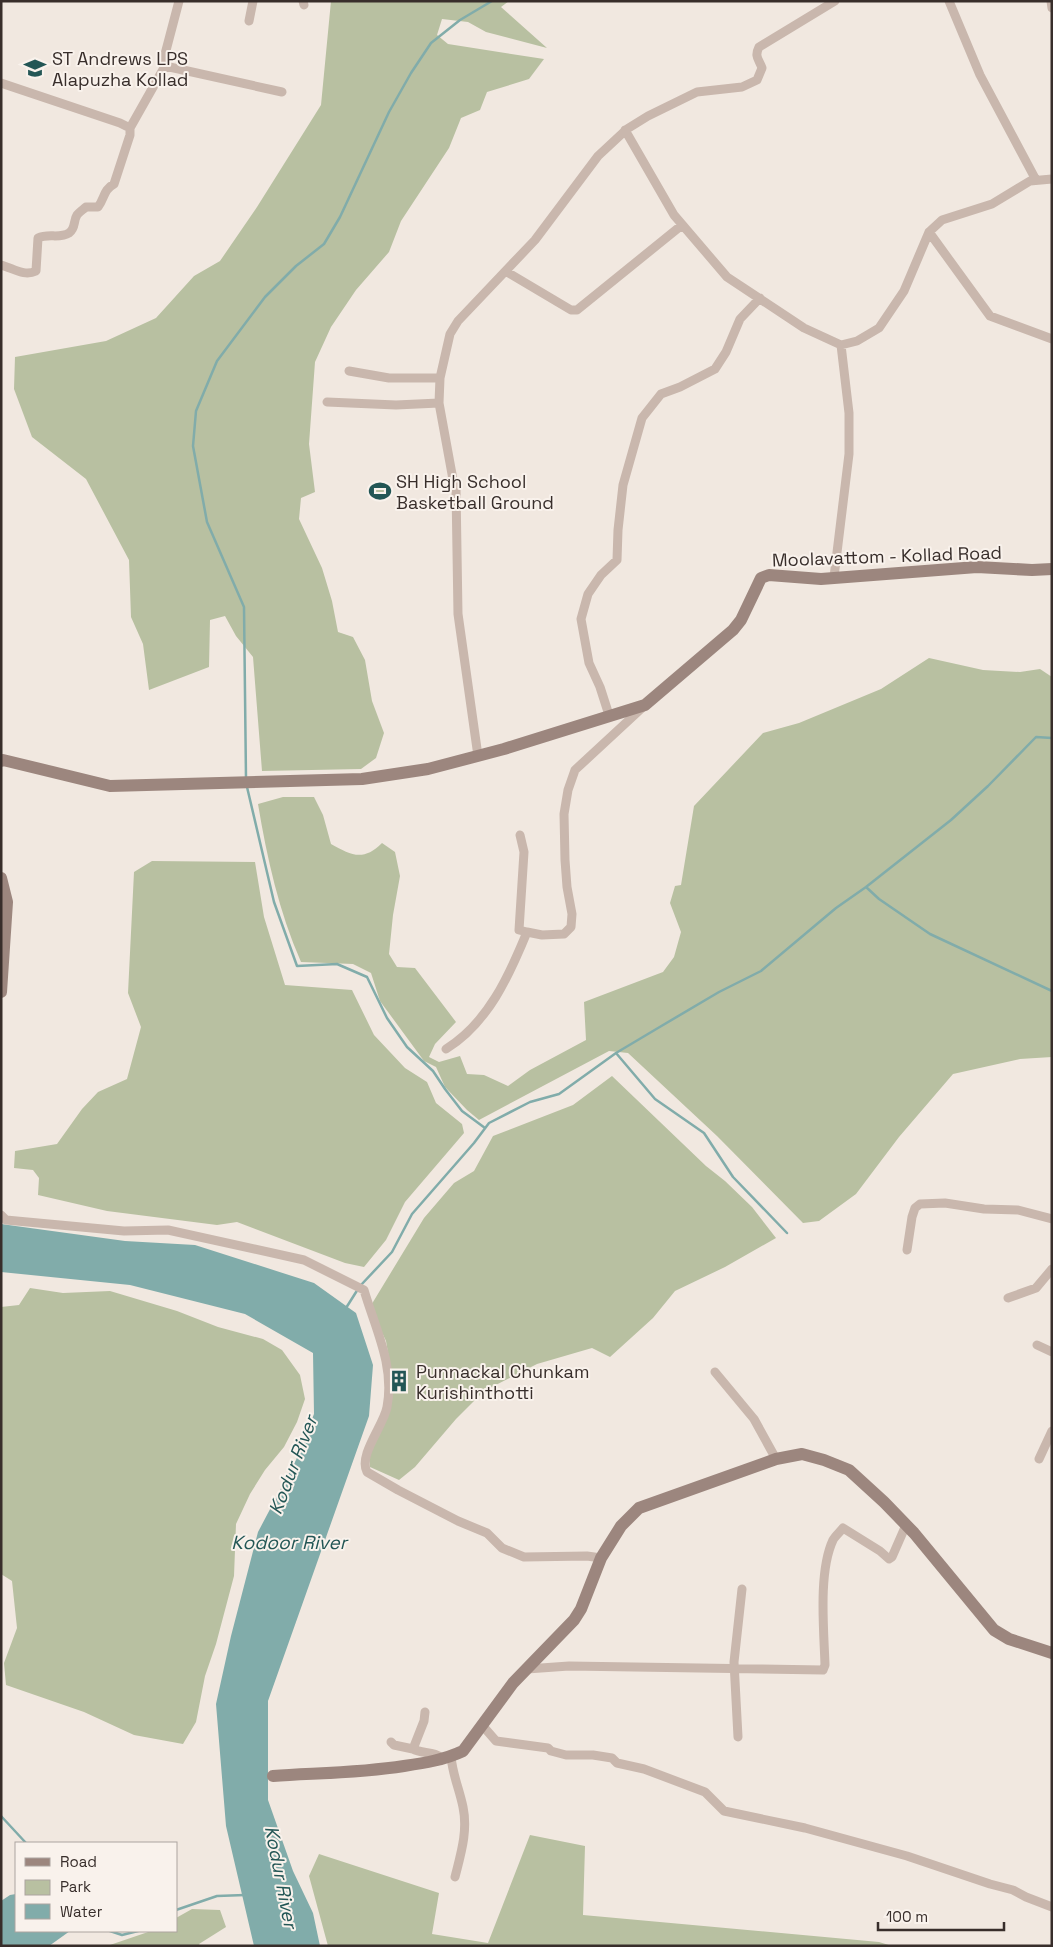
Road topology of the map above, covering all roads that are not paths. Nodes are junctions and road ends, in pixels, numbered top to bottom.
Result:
1 (179, 1) edge
2 (253, 1) edge
3 (835, 1) edge
4 (949, 1) edge
5 (1051, 1) edge
6 (1052, 8) edge
7 (249, 21) dead end
8 (164, 66) junction
9 (1, 83) edge
10 (282, 92) dead end
11 (130, 128) junction
12 (625, 130) junction
13 (1052, 179) edge
14 (1036, 180) junction
15 (682, 225) junction
16 (929, 232) junction
17 (1, 265) edge
18 (507, 272) junction
19 (760, 298) junction
20 (1052, 339) edge
21 (841, 345) junction
22 (349, 371) dead end
23 (440, 378) junction
24 (327, 402) dead end
25 (439, 403) junction
26 (1052, 569) edge
27 (834, 577) junction
28 (645, 705) junction
29 (610, 715) junction
30 (478, 756) junction
31 (2, 758) edge
32 (520, 835) dead end
33 (1, 878) edge
34 (527, 932) junction
35 (1, 992) edge
36 (446, 1049) dead end
37 (1, 1215) edge
38 (1052, 1219) edge
39 (907, 1250) dead end
40 (1052, 1269) edge
41 (1008, 1298) dead end
42 (1037, 1345) dead end
43 (1052, 1352) edge
44 (715, 1372) dead end
45 (1052, 1431) edge
46 (776, 1459) junction
47 (1039, 1460) dead end
48 (906, 1525) junction
49 (601, 1558) junction
50 (742, 1589) dead end
51 (1052, 1653) edge
52 (527, 1669) junction
53 (735, 1669) junction
54 (425, 1712) dead end
55 (482, 1725) junction
56 (738, 1737) dead end
57 (391, 1742) dead end
58 (413, 1749) junction
59 (447, 1758) junction
60 (273, 1776) dead end
61 (455, 1877) dead end
62 (1052, 1907) edge

1 - 8 street
2 - 7 street
3 - 12 street
4 - 14 street
5 - 6 street
8 - 10 street
8 - 11 street
9 - 11 street
11 - 17 street
12 - 15 street
12 - 18 street
13 - 14 street
14 - 16 street
15 - 18 street
15 - 19 street
16 - 20 street
16 - 21 street
18 - 23 street
19 - 21 street
19 - 29 street
21 - 27 street
22 - 23 street
23 - 25 street
24 - 25 street
25 - 30 street
26 - 27 main road, Moolavattom - Kollad Road
27 - 28 main road, Moolavattom - Kollad Road
28 - 29 main road, Moolavattom - Kollad Road
28 - 34 street
29 - 30 main road, Moolavattom - Kollad Road
30 - 31 main road, Moolavattom - Kollad Road
32 - 34 street
33 - 35 main road
34 - 36 street
37 - 49 street
38 - 39 street
40 - 41 street
42 - 43 street
44 - 46 street
45 - 47 street
46 - 48 main road
46 - 49 main road
48 - 51 main road
48 - 53 street
49 - 52 main road
50 - 53 street
52 - 53 street
52 - 55 main road
53 - 56 street
54 - 58 street
55 - 59 main road
55 - 62 street
57 - 58 street
58 - 59 street
59 - 60 main road
59 - 61 street

